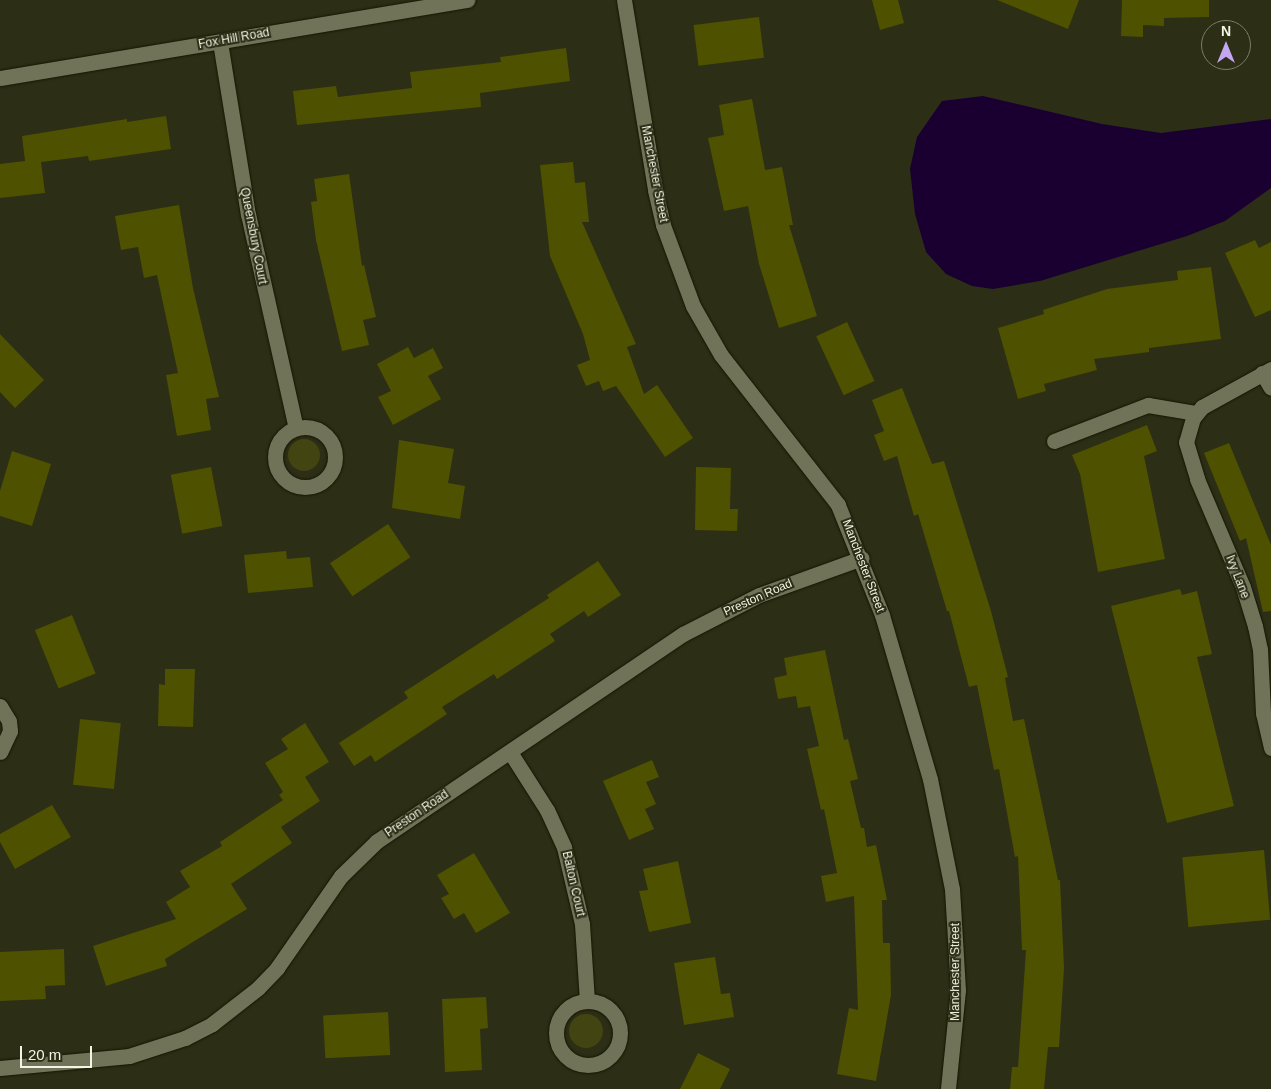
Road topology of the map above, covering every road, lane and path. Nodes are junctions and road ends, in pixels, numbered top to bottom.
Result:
1 (468, 0) edge
2 (624, 0) edge
3 (220, 42) junction
4 (0, 78) edge
5 (1267, 371) edge
6 (1271, 388) edge
7 (1196, 413) junction
8 (296, 428) dead end
9 (1054, 441) dead end
10 (862, 558) junction
11 (0, 706) edge
12 (1271, 748) edge
13 (0, 752) edge
14 (510, 752) junction
15 (587, 1001) junction
16 (0, 1068) edge
17 (948, 1089) edge

1 - 3 street, Fox Hill Road
2 - 10 street, Manchester Street
3 - 4 street, Fox Hill Road
3 - 8 street, Queensbury Court
5 - 6 street
5 - 7 street
7 - 9 street
7 - 12 street, Ivy Lane
10 - 14 street, Preston Road
10 - 17 street, Manchester Street
11 - 13 street
14 - 15 street, Balton Court
14 - 16 street, Preston Road
15 - 15 street

